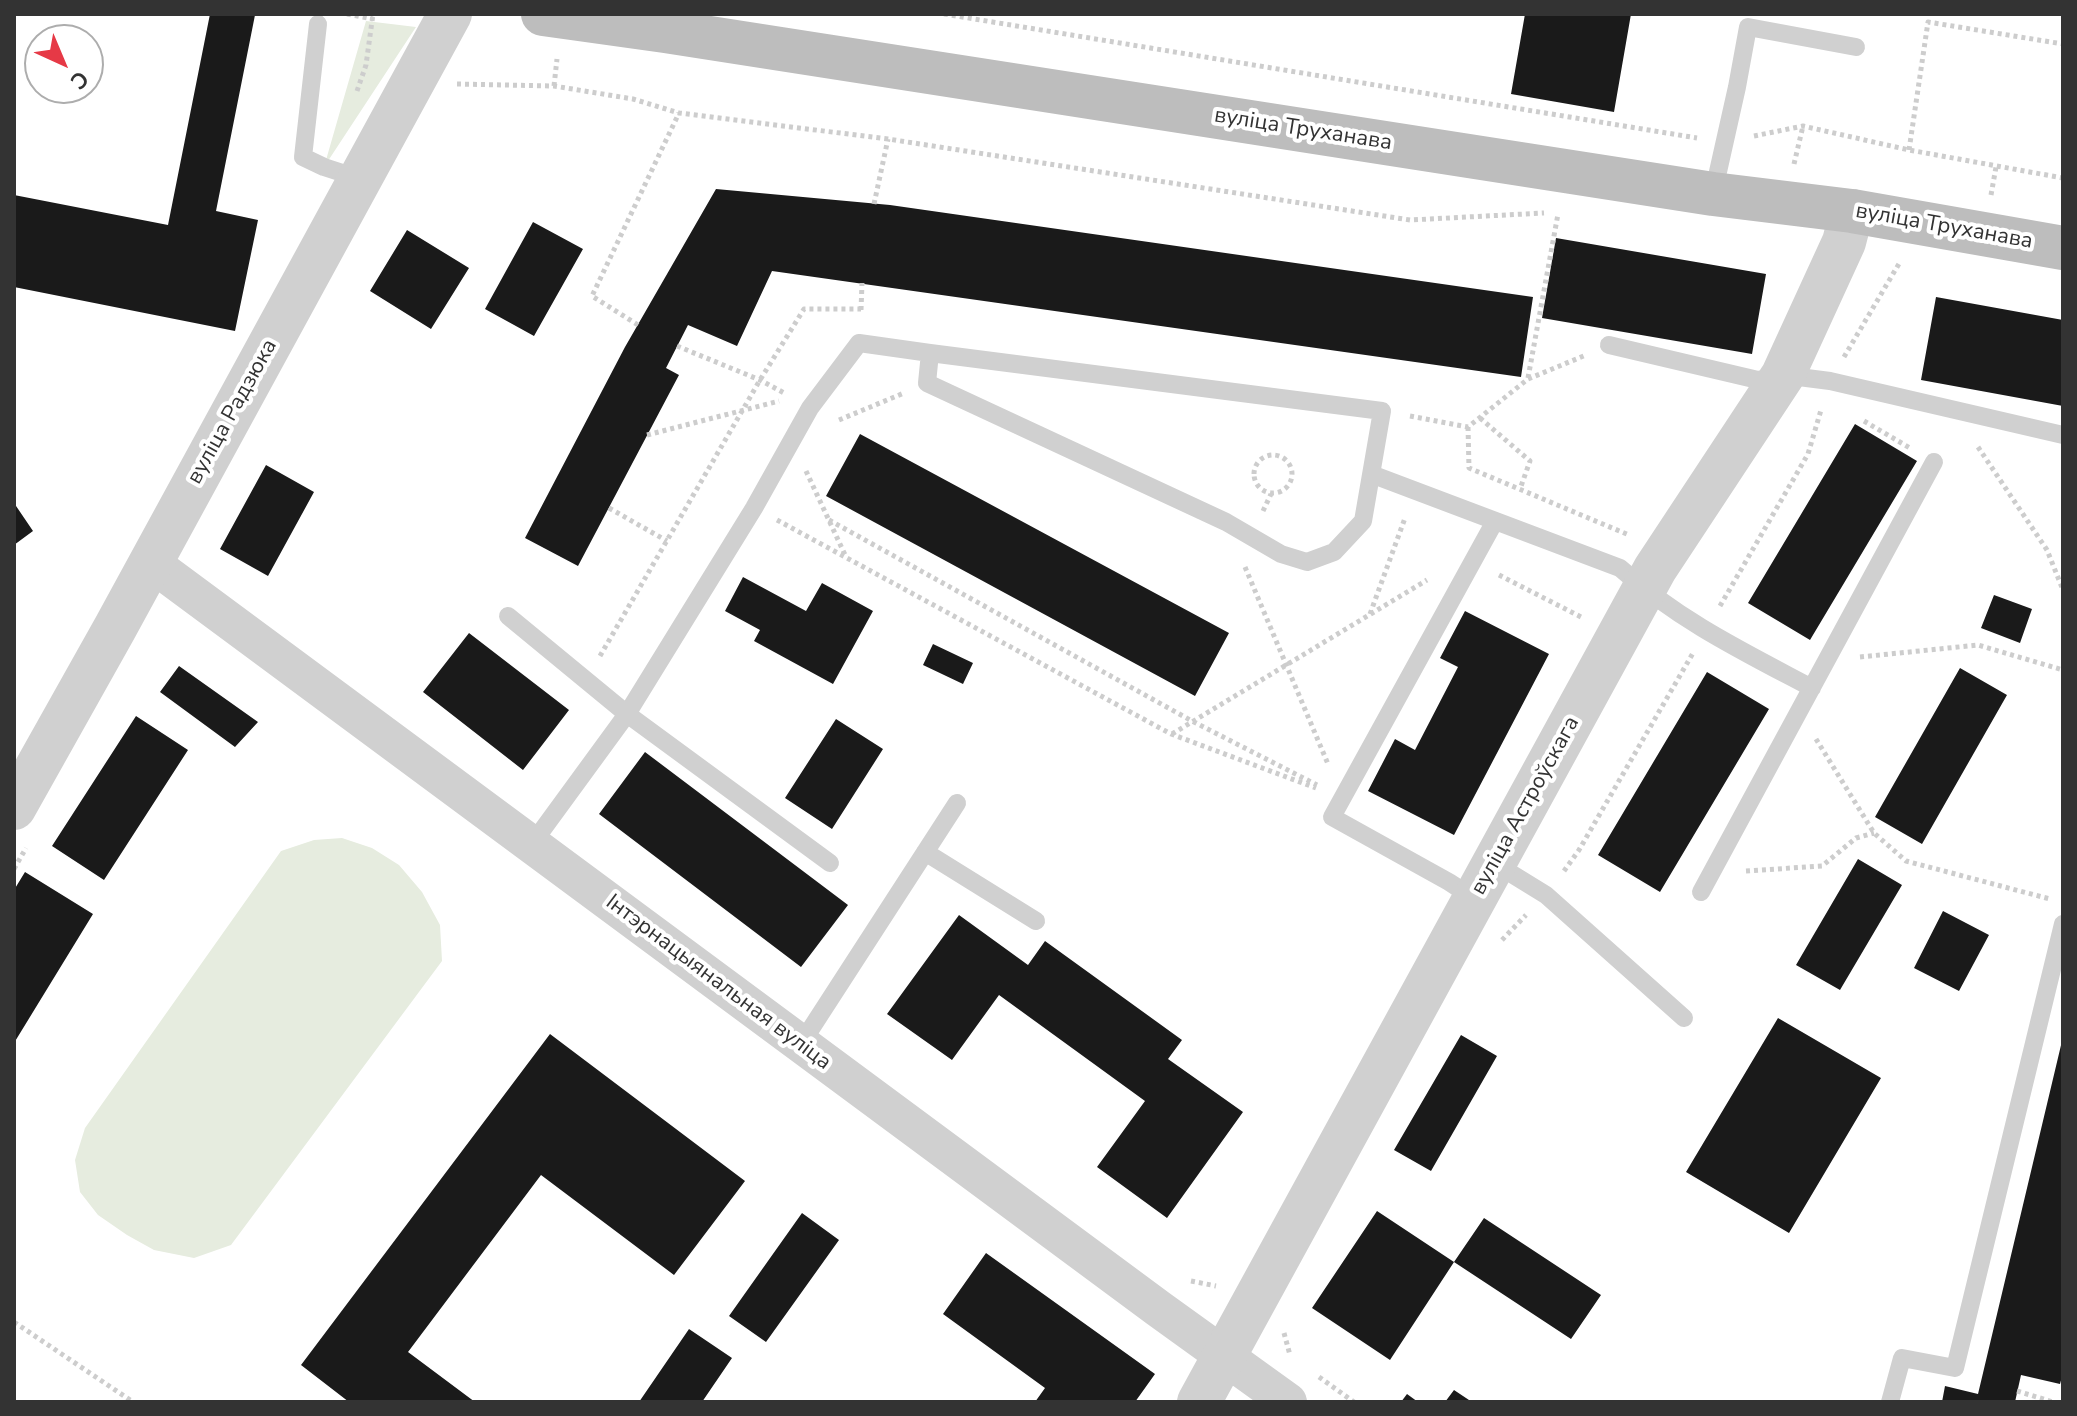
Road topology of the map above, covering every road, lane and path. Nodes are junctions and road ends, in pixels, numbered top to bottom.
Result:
1 (347, 14) edge
2 (450, 14) edge
3 (543, 14) edge
4 (944, 14) edge
5 (1930, 14) edge
6 (373, 19) dead end
7 (1928, 22) junction
8 (318, 24) dead end
9 (2063, 44) edge
10 (1856, 47) dead end
11 (366, 65) dead end
12 (417, 73) junction
13 (679, 113) junction
14 (888, 139) junction
15 (1724, 142) junction
16 (1909, 150) junction
17 (2063, 178) edge
18 (361, 179) junction
19 (1713, 194) junction
20 (874, 204) dead end
21 (1848, 226) junction
22 (2063, 248) edge
23 (861, 309) dead end
24 (638, 325) dead end
25 (1609, 345) joint
26 (677, 346) dead end
27 (930, 353) junction
28 (1783, 375) junction
29 (1528, 379) junction
30 (760, 380) junction
31 (927, 383) junction
32 (1827, 390) junction
33 (1953, 409) junction
34 (742, 411) junction
35 (1382, 411) junction
36 (1480, 418) junction
37 (1468, 427) junction
38 (647, 435) dead end
39 (2063, 435) edge
40 (792, 440) junction
41 (1934, 462) joint
42 (1254, 472) joint
43 (1371, 474) junction
44 (1520, 489) junction
45 (1415, 490) junction
46 (609, 508) dead end
47 (754, 508) junction
48 (829, 520) junction
49 (1495, 521) junction
50 (1226, 522) junction
51 (1641, 540) dead end
52 (667, 541) junction
53 (1476, 555) junction
54 (847, 558) junction
55 (150, 562) junction
56 (1644, 589) junction
57 (2063, 590) edge
58 (1369, 614) junction
59 (508, 616) dead end
60 (1591, 622) dead end
61 (1705, 632) junction
62 (1286, 665) junction
63 (2063, 670) edge
64 (586, 680) junction
65 (1812, 688) junction
66 (1799, 713) junction
67 (627, 714) junction
68 (1192, 721) junction
69 (1171, 734) junction
70 (1343, 798) junction
71 (957, 803) dead end
72 (14, 808) edge
73 (1874, 833) junction
74 (532, 844) junction
75 (925, 852) junction
76 (830, 863) dead end
77 (1711, 873) junction
78 (1484, 881) junction
79 (1701, 892) dead end
80 (1546, 895) junction
81 (2063, 903) edge
82 (1036, 921) dead end
83 (2063, 924) edge
84 (1493, 949) dead end
85 (1684, 1018) dead end
86 (801, 1044) junction
87 (14, 1322) edge
88 (1224, 1357) junction
89 (2017, 1391) dead end
90 (133, 1402) edge
91 (1199, 1402) edge
92 (1288, 1402) edge
93 (1890, 1402) edge
94 (2053, 1402) edge

1 - 6 path
2 - 12 street, вуліца Радзюка
3 - 19 main road, вуліца Труханава
4 - 15 path
5 - 7 path
7 - 9 path
7 - 16 path
8 - 18 lane
10 - 15 lane
11 - 12 path
12 - 13 path
12 - 18 street, вуліца Радзюка
13 - 14 path
13 - 24 path
14 - 20 path
14 - 29 path
15 - 16 path
15 - 19 lane
16 - 17 path
18 - 55 street, вуліца Радзюка
19 - 21 main road, вуліца Труханава
21 - 22 main road, вуліца Труханава
21 - 28 street, вуліца Астроўскага
21 - 32 path
23 - 30 path
25 - 28 lane
25 - 29 path
26 - 30 path
27 - 31 lane
27 - 35 lane
27 - 40 lane
28 - 32 lane
28 - 56 street, вуліца Астроўскага
29 - 36 path
30 - 34 path
30 - 34 path
31 - 40 path
31 - 50 lane
32 - 33 lane
32 - 41 path
32 - 61 path
33 - 39 lane
33 - 57 path
34 - 38 path
34 - 52 path
35 - 37 path
35 - 43 lane
36 - 37 path
36 - 44 path
37 - 44 path
40 - 47 lane
40 - 48 path
41 - 65 lane
42 - 42 path
43 - 45 lane
43 - 50 lane
44 - 51 path
45 - 49 lane
45 - 58 path
46 - 52 path
47 - 54 path
47 - 67 lane
48 - 54 path
48 - 68 path
49 - 53 lane
49 - 56 lane
50 - 62 path
52 - 64 path
53 - 58 path
53 - 60 path
53 - 70 lane
54 - 69 path
55 - 72 street, вуліца Радзюка
55 - 74 street, Інтэрнацыянальная вуліца
56 - 61 lane
56 - 78 street, вуліца Астроўскага
58 - 62 path
59 - 64 lane
61 - 65 lane
61 - 80 path
62 - 68 path
62 - 70 path
63 - 65 path
64 - 67 lane
65 - 66 lane
66 - 73 path
66 - 77 lane
67 - 74 lane
67 - 76 lane
68 - 69 path
68 - 70 path
69 - 70 path
70 - 78 lane
71 - 75 lane
73 - 77 path
73 - 81 path
74 - 86 street, Інтэрнацыянальная вуліца
75 - 82 lane
75 - 86 lane
77 - 79 lane
78 - 80 lane
78 - 88 street, вуліца Астроўскага
80 - 84 path
80 - 85 lane
83 - 93 lane
86 - 88 street, Інтэрнацыянальная вуліца
87 - 90 path
88 - 91 street, вуліца Астроўскага
88 - 92 street, Інтэрнацыянальная вуліца
89 - 94 path

